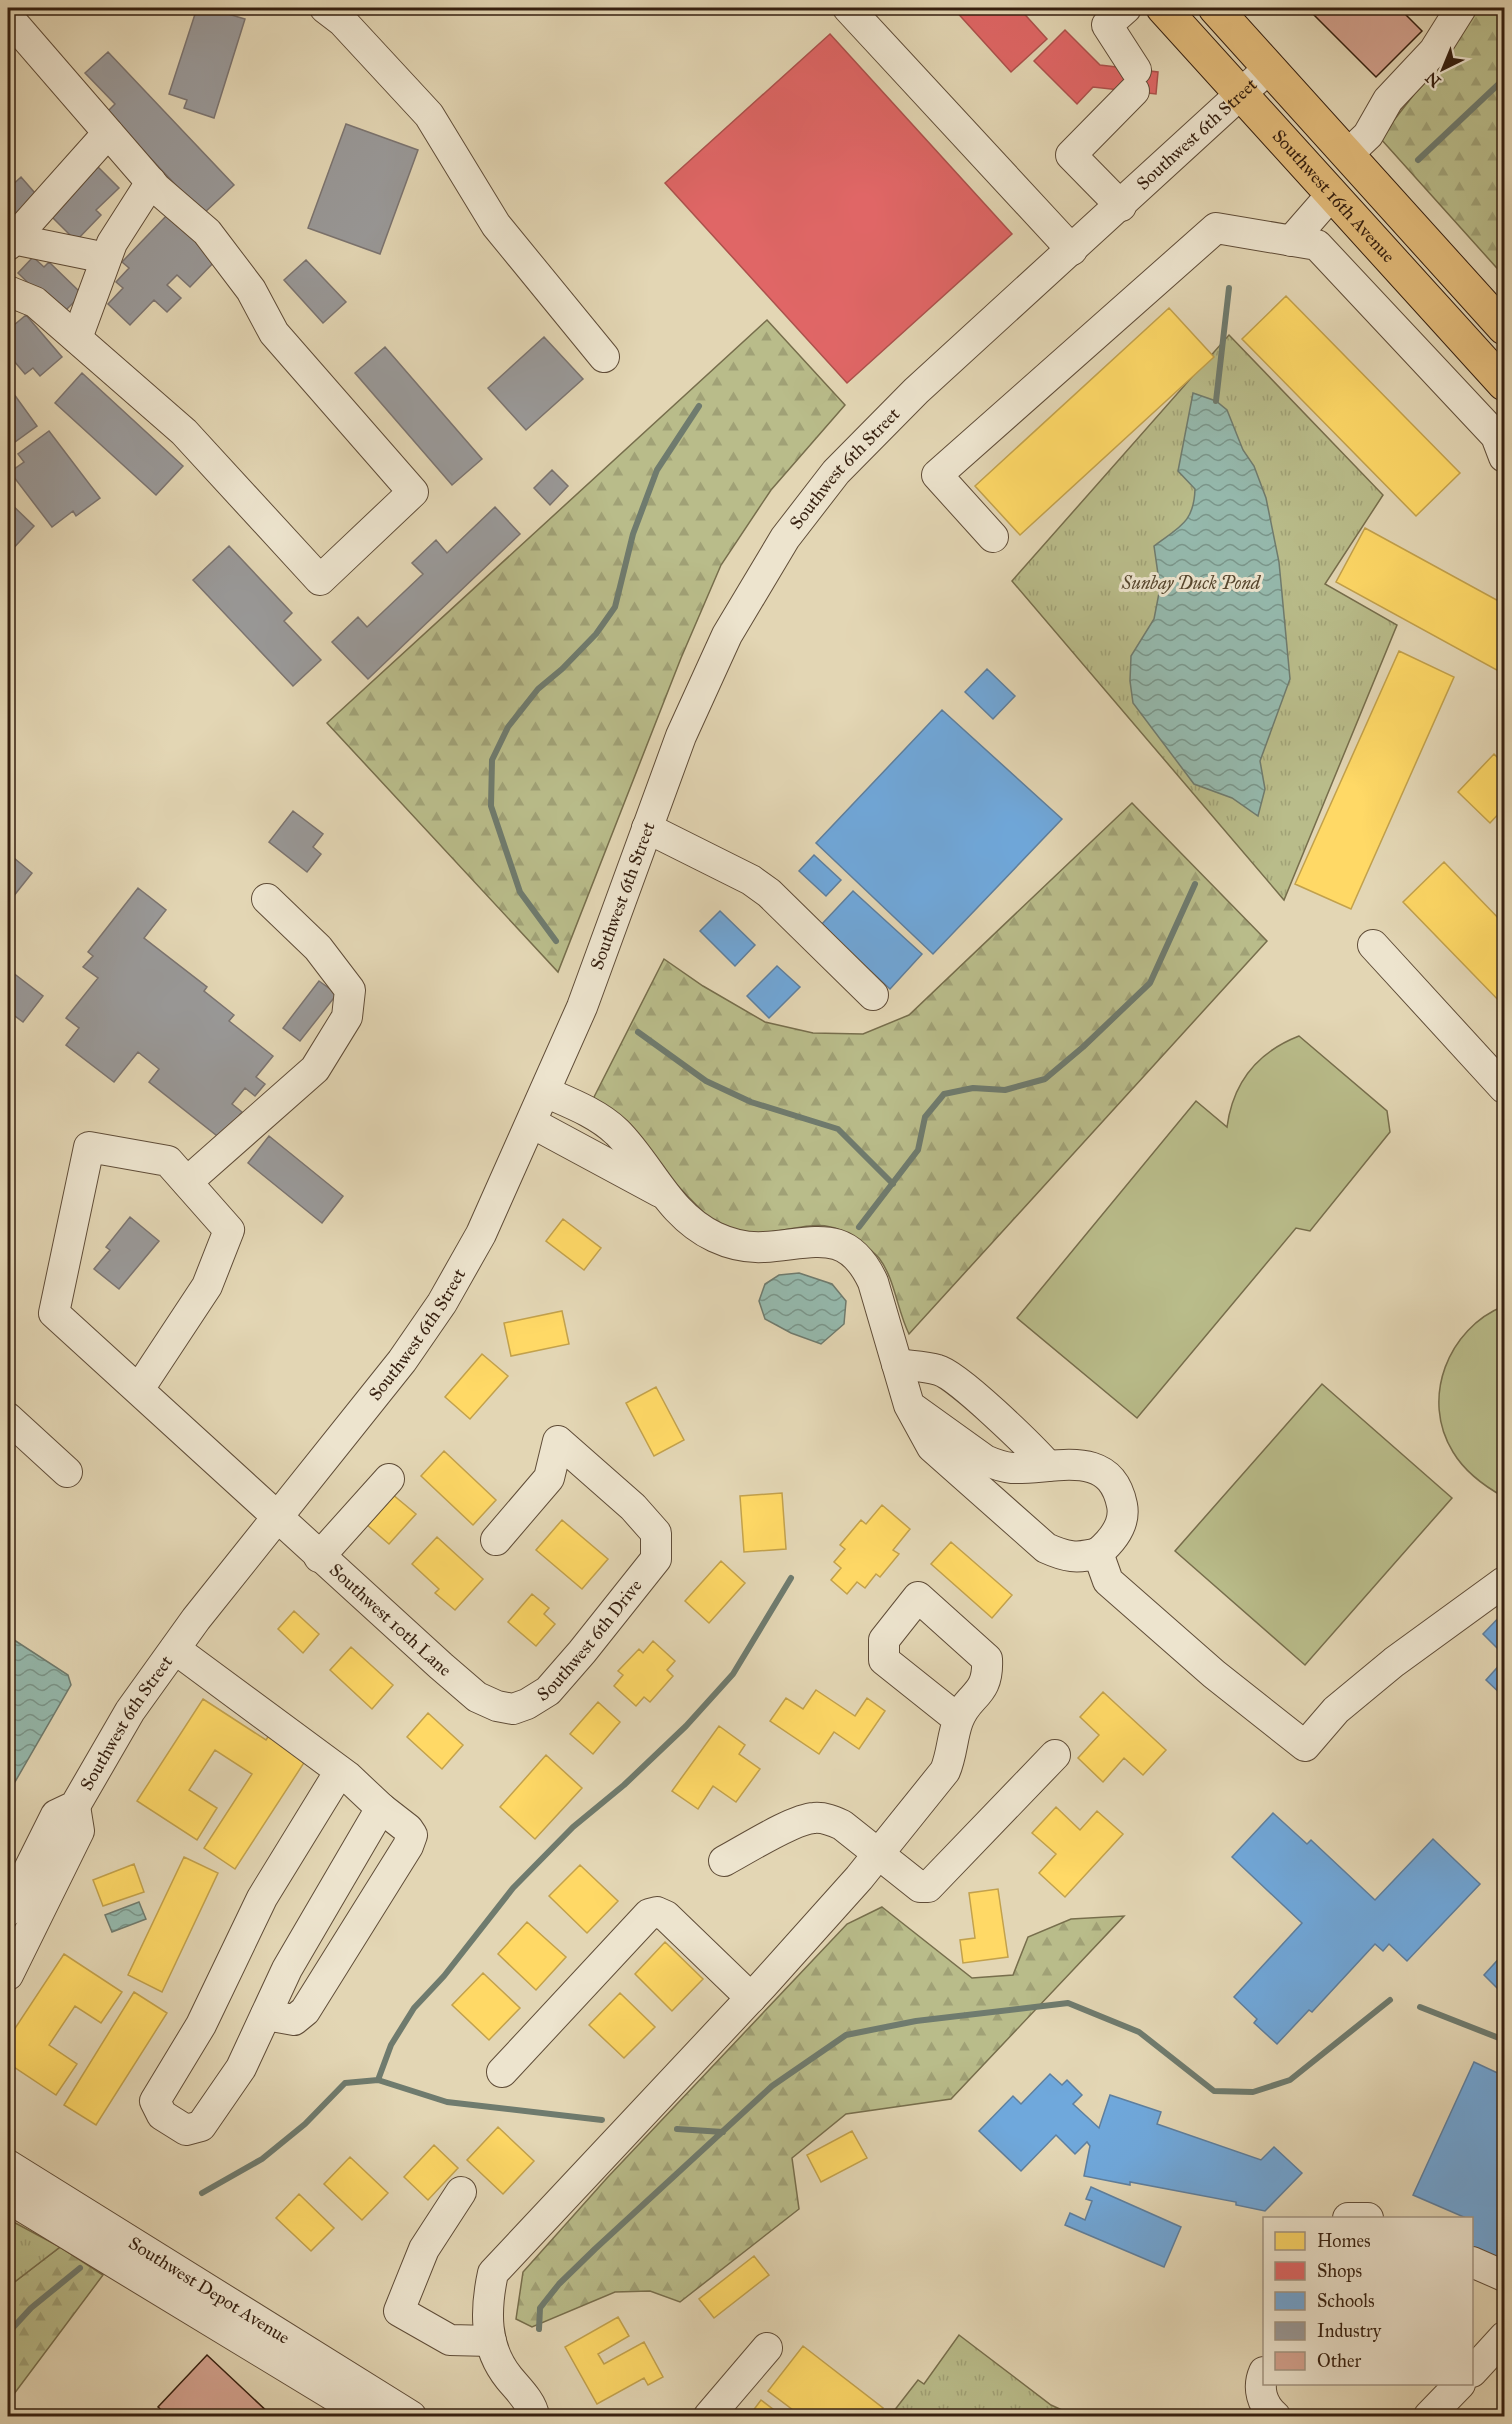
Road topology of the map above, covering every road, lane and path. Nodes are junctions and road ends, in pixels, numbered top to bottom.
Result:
1 (325, 8) edge
2 (848, 8) edge
3 (1163, 8) edge
4 (1215, 8) edge
5 (1461, 8) edge
6 (1108, 13) edge
7 (8, 17) edge
8 (1269, 68) junction
9 (1242, 94) junction
10 (108, 133) junction
11 (1348, 154) junction
12 (151, 182) junction
13 (1332, 194) junction
14 (1121, 206) junction
15 (1291, 241) junction
16 (10, 242) edge
17 (1072, 250) junction
18 (105, 258) junction
19 (8, 291) edge
20 (1504, 328) edge
21 (77, 338) junction
22 (604, 357) dead end
23 (1504, 384) edge
24 (1504, 457) edge
25 (993, 537) dead end
26 (647, 828) junction
27 (267, 899) dead end
28 (1372, 945) dead end
29 (873, 995) dead end
30 (1504, 1088) edge
31 (546, 1092) junction
32 (532, 1123) junction
33 (187, 1182) junction
34 (662, 1193) junction
35 (897, 1364) junction
36 (139, 1389) junction
37 (909, 1405) junction
38 (8, 1418) edge
39 (1048, 1466) junction
40 (68, 1472) dead end
41 (389, 1479) dead end
42 (276, 1517) junction
43 (496, 1540) dead end
44 (1098, 1552) junction
45 (319, 1557) junction
46 (1504, 1582) edge
47 (176, 1648) junction
48 (513, 1709) joint
49 (958, 1719) dead end
50 (1055, 1755) dead end
51 (340, 1771) junction
52 (75, 1806) junction
53 (381, 1808) junction
54 (879, 1853) junction
55 (724, 1861) dead end
56 (8, 1911) edge
57 (8, 1975) edge
58 (751, 1998) junction
59 (266, 2015) junction
60 (502, 2072) dead end
61 (8, 2165) edge
62 (461, 2192) dead end
63 (8, 2198) edge
64 (1473, 2262) edge
65 (1504, 2276) edge
66 (190, 2293) junction
67 (1504, 2337) edge
68 (491, 2341) junction
69 (767, 2348) dead end
70 (1473, 2371) edge
71 (1263, 2377) edge
72 (1459, 2385) edge
73 (368, 2416) edge
74 (411, 2416) edge
75 (534, 2416) edge
76 (708, 2416) edge
77 (1275, 2416) edge
78 (1429, 2416) edge

1 - 22 street
2 - 17 street
3 - 9 main road, Southwest 16th Avenue
4 - 8 main road, Southwest 16th Avenue
5 - 11 street
6 - 14 street
7 - 10 street
8 - 9 street, Southwest 6th Street
8 - 11 main road, Southwest 16th Avenue
9 - 13 main road, Southwest 16th Avenue
9 - 14 street, Southwest 6th Street
10 - 12 street
10 - 16 street
11 - 20 main road, Southwest 16th Avenue
12 - 18 street
12 - 21 street
13 - 15 street
13 - 23 main road, Southwest 16th Avenue
14 - 17 street, Southwest 6th Street
15 - 24 street
15 - 25 street
16 - 18 street
17 - 26 street, Southwest 6th Street
18 - 21 street
19 - 21 street
26 - 29 street
26 - 31 street, Southwest 6th Street
27 - 33 street
28 - 30 street
31 - 32 street, Southwest 6th Street
31 - 34 street
32 - 34 street
32 - 42 street, Southwest 6th Street
33 - 36 street
33 - 36 street, Southwest 10th Lane
34 - 35 street
35 - 37 street
35 - 39 street
36 - 42 street, Southwest 10th Lane
37 - 39 street
37 - 44 street
38 - 40 street
39 - 44 street
41 - 45 street
42 - 45 street, Southwest 10th Lane
42 - 47 street, Southwest 6th Street
43 - 48 street, Southwest 6th Drive
44 - 46 street
45 - 48 street, Southwest 10th Lane
47 - 51 street
47 - 52 street, Southwest 6th Street
49 - 54 street
50 - 54 street
51 - 53 street
51 - 59 street
52 - 56 street, Southwest 6th Street
52 - 57 street, Southwest 6th Street
53 - 59 street
53 - 59 street
54 - 55 street
54 - 58 street
58 - 60 street
58 - 68 street
61 - 66 street, Southwest Depot Avenue
62 - 68 street
63 - 66 street
64 - 65 street
66 - 73 street
66 - 74 street, Southwest Depot Avenue
67 - 70 street
68 - 75 street
69 - 76 street
71 - 77 street
72 - 78 street

